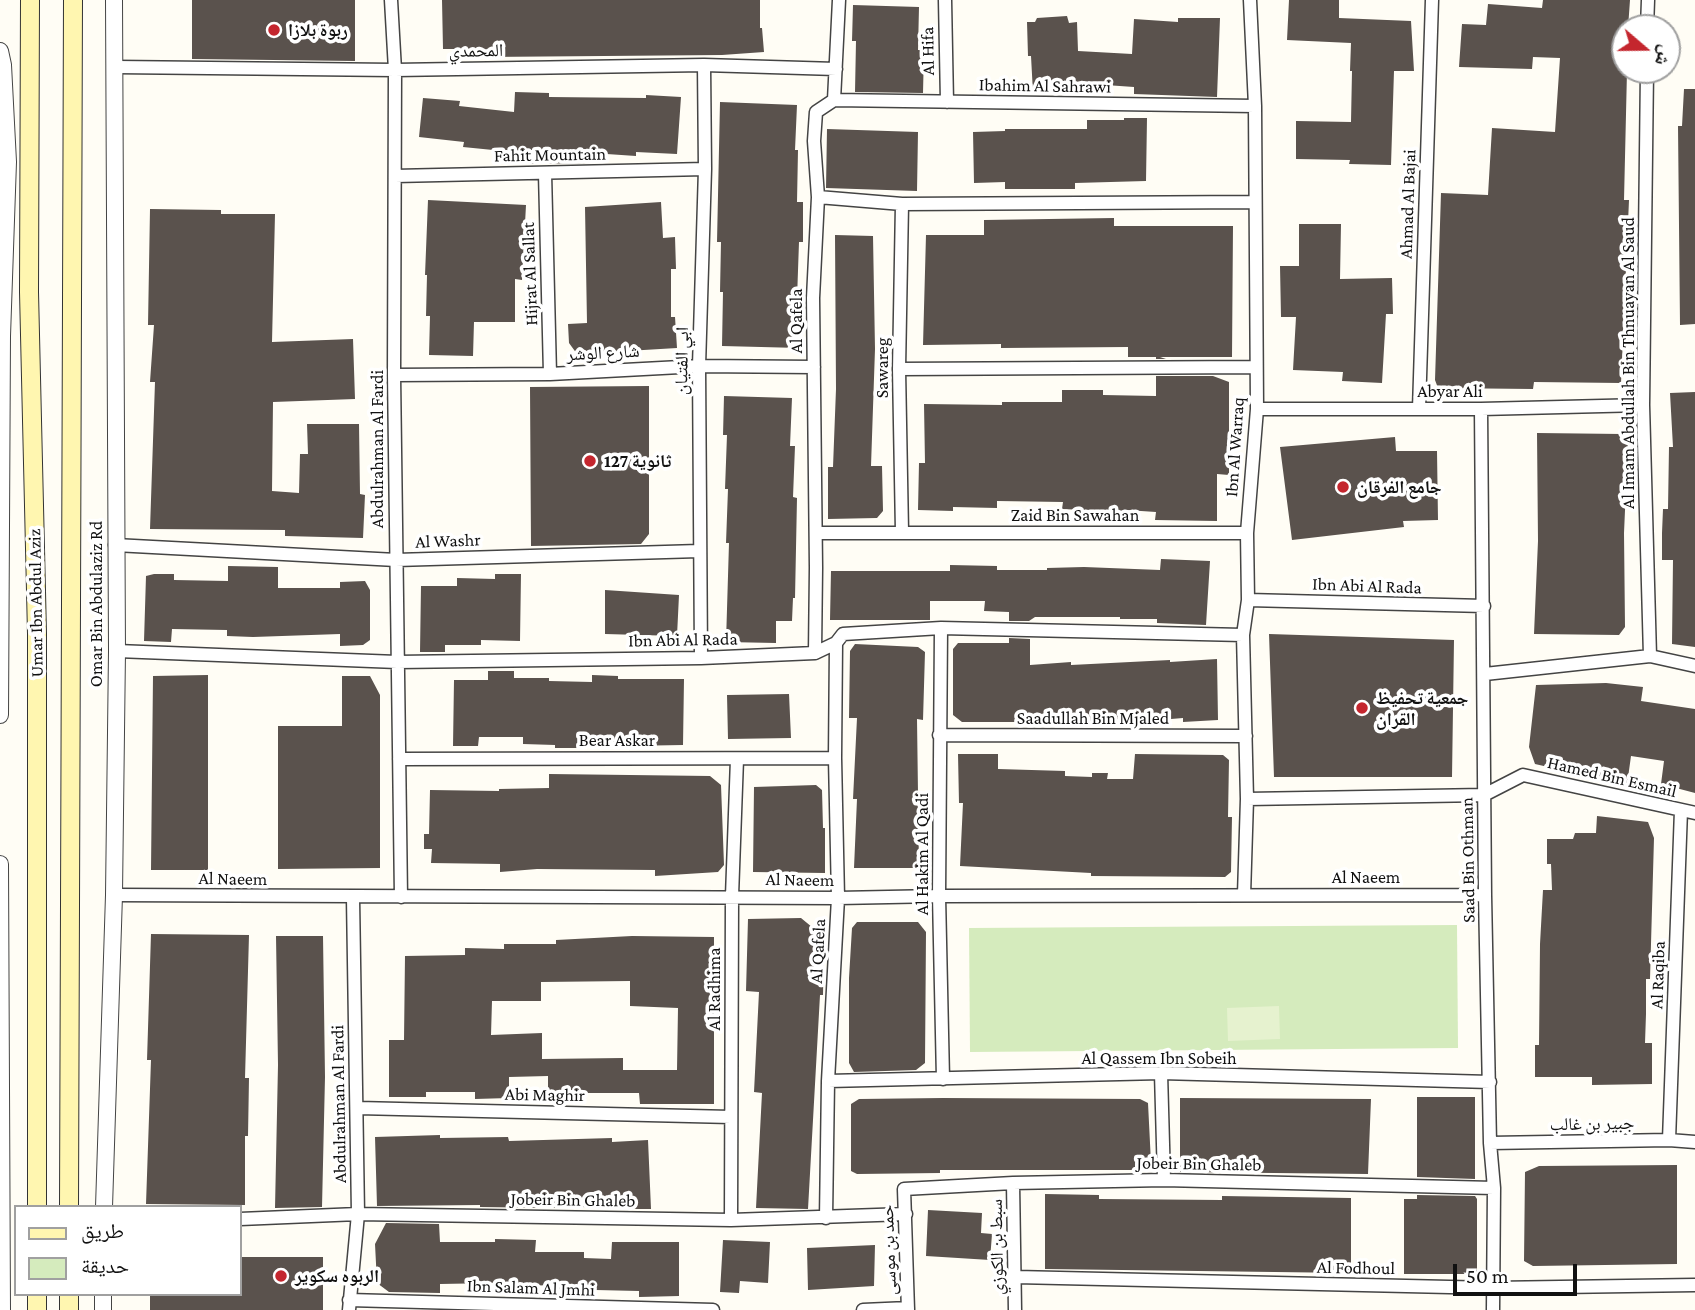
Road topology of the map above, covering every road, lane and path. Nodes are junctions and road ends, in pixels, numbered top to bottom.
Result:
1 (30, 0) edge
2 (73, 0) edge
3 (114, 0) edge
4 (391, 0) edge
5 (839, 0) edge
6 (945, 0) edge
7 (1250, 0) edge
8 (1432, 0) edge
9 (0, 51) edge
10 (704, 65) junction
11 (116, 67) junction
12 (836, 69) junction
13 (395, 70) junction
14 (1647, 84) edge
15 (834, 100) junction
16 (947, 102) junction
17 (1255, 106) junction
18 (705, 169) junction
19 (545, 173) junction
20 (394, 176) junction
21 (818, 197) junction
22 (1255, 202) junction
23 (902, 204) junction
24 (1, 328) edge
25 (699, 366) junction
26 (814, 367) junction
27 (1255, 367) junction
28 (899, 369) junction
29 (550, 374) junction
30 (394, 375) junction
31 (1, 404) edge
32 (1643, 405) junction
33 (1257, 409) junction
34 (1419, 409) junction
35 (1481, 409) junction
36 (902, 532) junction
37 (816, 533) junction
38 (1247, 533) junction
39 (115, 545) junction
40 (699, 551) junction
41 (396, 560) junction
42 (0, 583) edge
43 (1248, 600) junction
44 (1484, 606) junction
45 (941, 628) junction
46 (1243, 635) junction
47 (836, 643) junction
48 (117, 651) junction
49 (815, 653) junction
50 (1650, 656) junction
51 (701, 658) junction
52 (397, 662) junction
53 (1695, 666) edge
54 (1, 670) edge
55 (1485, 674) junction
56 (0, 715) edge
57 (939, 735) junction
58 (1246, 736) junction
59 (835, 758) junction
60 (399, 759) junction
61 (737, 759) junction
62 (1484, 795) junction
63 (1247, 799) junction
64 (1681, 810) junction
65 (1695, 813) edge
66 (0, 864) edge
67 (114, 895) junction
68 (1244, 895) junction
69 (1485, 895) junction
70 (939, 896) junction
71 (401, 897) junction
72 (732, 897) junction
73 (353, 898) junction
74 (838, 898) junction
75 (0, 901) edge
76 (1161, 1073) junction
77 (943, 1079) junction
78 (828, 1081) junction
79 (1490, 1082) junction
80 (358, 1108) junction
81 (731, 1117) junction
82 (1669, 1140) junction
83 (1695, 1142) edge
84 (1490, 1143) junction
85 (1164, 1180) junction
86 (1013, 1183) junction
87 (1494, 1188) junction
88 (904, 1189) joint
89 (37, 1205) edge
90 (69, 1205) edge
91 (104, 1205) edge
92 (358, 1214) junction
93 (906, 1214) junction
94 (826, 1218) junction
95 (242, 1219) edge
96 (730, 1220) junction
97 (1016, 1277) junction
98 (1695, 1285) edge
99 (1493, 1289) junction
100 (349, 1305) edge
101 (908, 1309) edge
102 (2, 1310) edge
103 (713, 1310) edge
104 (863, 1310) edge
105 (1015, 1310) edge
106 (1493, 1310) edge

1 - 89 main road, Umar Ibn Abdul Aziz
2 - 90 main road, Umar Ibn Abdul Aziz
3 - 11 street, Omar Bin Abdulaziz Rd
4 - 13 street, Abdulrahman Al Fardi
5 - 12 street
6 - 16 street, Al Hifa
7 - 17 street, Ibn Al Warraq
8 - 34 street, Ahmad Al Bajai
9 - 24 street
10 - 12 street, المحمدي
10 - 13 street, المحمدي
10 - 18 street, ابي الفتيان
11 - 13 street, المحمدي
11 - 39 street, Omar Bin Abdulaziz Rd
12 - 15 street
13 - 20 street, Abdulrahman Al Fardi
14 - 32 street, Al Imam Abdullah Bin Thnuayan Al Saud
15 - 16 street, Ibahim Al Sahrawi
15 - 21 street, Al Qafela
16 - 17 street, Ibahim Al Sahrawi
17 - 22 street, Ibn Al Warraq
18 - 19 street, Fahit Mountain
18 - 25 street, ابي الفتيان
19 - 20 street, Fahit Mountain
19 - 29 street, Hijrat Al Sallat
20 - 30 street, Abdulrahman Al Fardi
21 - 23 street
21 - 26 street, Al Qafela
22 - 23 street
22 - 27 street, Ibn Al Warraq
23 - 28 street, Sawareg
24 - 31 street
25 - 26 street, شارع الوشر
25 - 29 street, شارع الوشر
25 - 40 street, ابي الفتيان
26 - 37 street, Al Qafela
27 - 28 street
27 - 33 street, Ibn Al Warraq
28 - 36 street, Sawareg
29 - 30 street, شارع الوشر
30 - 41 street, Abdulrahman Al Fardi
31 - 42 street
32 - 35 street, Abyar Ali
32 - 50 street, Al Imam Abdullah Bin Thnuayan Al Saud
33 - 34 street, Abyar Ali
33 - 38 street, Ibn Al Warraq
34 - 35 street, Abyar Ali
35 - 44 street, Saad Bin Othman
36 - 37 street, Zaid Bin Sawahan
36 - 38 street, Zaid Bin Sawahan
37 - 49 street, Al Qafela
38 - 43 street, Ibn Al Warraq
39 - 41 street, Al Washr
39 - 48 street, Omar Bin Abdulaziz Rd
40 - 41 street, Al Washr
40 - 51 street, ابي الفتيان
41 - 52 street, Abdulrahman Al Fardi
42 - 54 street
43 - 44 street, Ibn Abi Al Rada
43 - 46 street, Ibn Al Warraq
44 - 55 street, Saad Bin Othman
45 - 46 street, Ibn Abi Al Rada
45 - 47 street, Ibn Abi Al Rada
45 - 57 street, Al Hakim Al Qadi
46 - 58 street, Ibn Al Warraq
47 - 49 street, Ibn Abi Al Rada
47 - 59 street, Al Qafela
48 - 52 street, Ibn Abi Al Rada
48 - 67 street, Omar Bin Abdulaziz Rd
49 - 51 street, Ibn Abi Al Rada
50 - 53 street
50 - 55 street
51 - 52 street, Ibn Abi Al Rada
52 - 60 street, Abdulrahman Al Fardi
54 - 56 street
55 - 62 street, Saad Bin Othman
57 - 58 street, Saadullah Bin Mjaled
57 - 70 street, Al Hakim Al Qadi
58 - 63 street, Ibn Al Warraq
59 - 61 street, Bear Askar
59 - 74 street, Al Qafela
60 - 61 street, Bear Askar
60 - 71 street, Abdulrahman Al Fardi
61 - 72 street, Al Radhima
62 - 63 street
62 - 64 street, Hamed Bin Esmail
62 - 69 street, Saad Bin Othman
63 - 68 street, Ibn Al Warraq
64 - 65 street, Hamed Bin Esmail
64 - 82 street, Al Raqiba
66 - 75 street
67 - 73 street, Al Naeem
67 - 91 street, Omar Bin Abdulaziz Rd
68 - 69 street, Al Naeem
68 - 70 street, Al Naeem
69 - 79 street, Saad Bin Othman
70 - 74 street, Al Naeem
70 - 77 street, Al Hakim Al Qadi
71 - 72 street, Al Naeem
71 - 73 street, Al Naeem
72 - 74 street, Al Naeem
72 - 81 street, Al Radhima
73 - 80 street, Abdulrahman Al Fardi
74 - 78 street, Al Qafela
75 - 102 street
76 - 77 street, Al Qassem Ibn Sobeih
76 - 79 street, Al Qassem Ibn Sobeih
76 - 85 street
77 - 78 street, Al Qassem Ibn Sobeih
78 - 94 street, Al Qafela
79 - 84 street, Saad Bin Othman
80 - 81 street, Abi Maghir
80 - 92 street, Abdulrahman Al Fardi
81 - 96 street, Al Radhima
82 - 83 street, جبير بن غالب
82 - 84 street, جبير بن غالب
84 - 87 street, Saad Bin Othman
85 - 86 street, Jobeir Bin Ghaleb
85 - 87 street, Jobeir Bin Ghaleb
86 - 88 street, Jobeir Bin Ghaleb
86 - 97 street, سبط بن الكوزي
87 - 99 street, Saad Bin Othman
88 - 93 street, حمد بن موسى
92 - 95 street, Jobeir Bin Ghaleb
92 - 96 street, Jobeir Bin Ghaleb
92 - 100 street, Abdulrahman Al Fardi
93 - 94 street, Jobeir Bin Ghaleb
93 - 101 street, حمد بن موسى
94 - 96 street, Jobeir Bin Ghaleb
97 - 99 street, Al Fodhoul
97 - 105 street, سبط بن الكوزي
98 - 99 street, Al Fodhoul
99 - 106 street, Saad Bin Othman
100 - 103 street, Ibn Salam Al Jmhi
101 - 104 street

